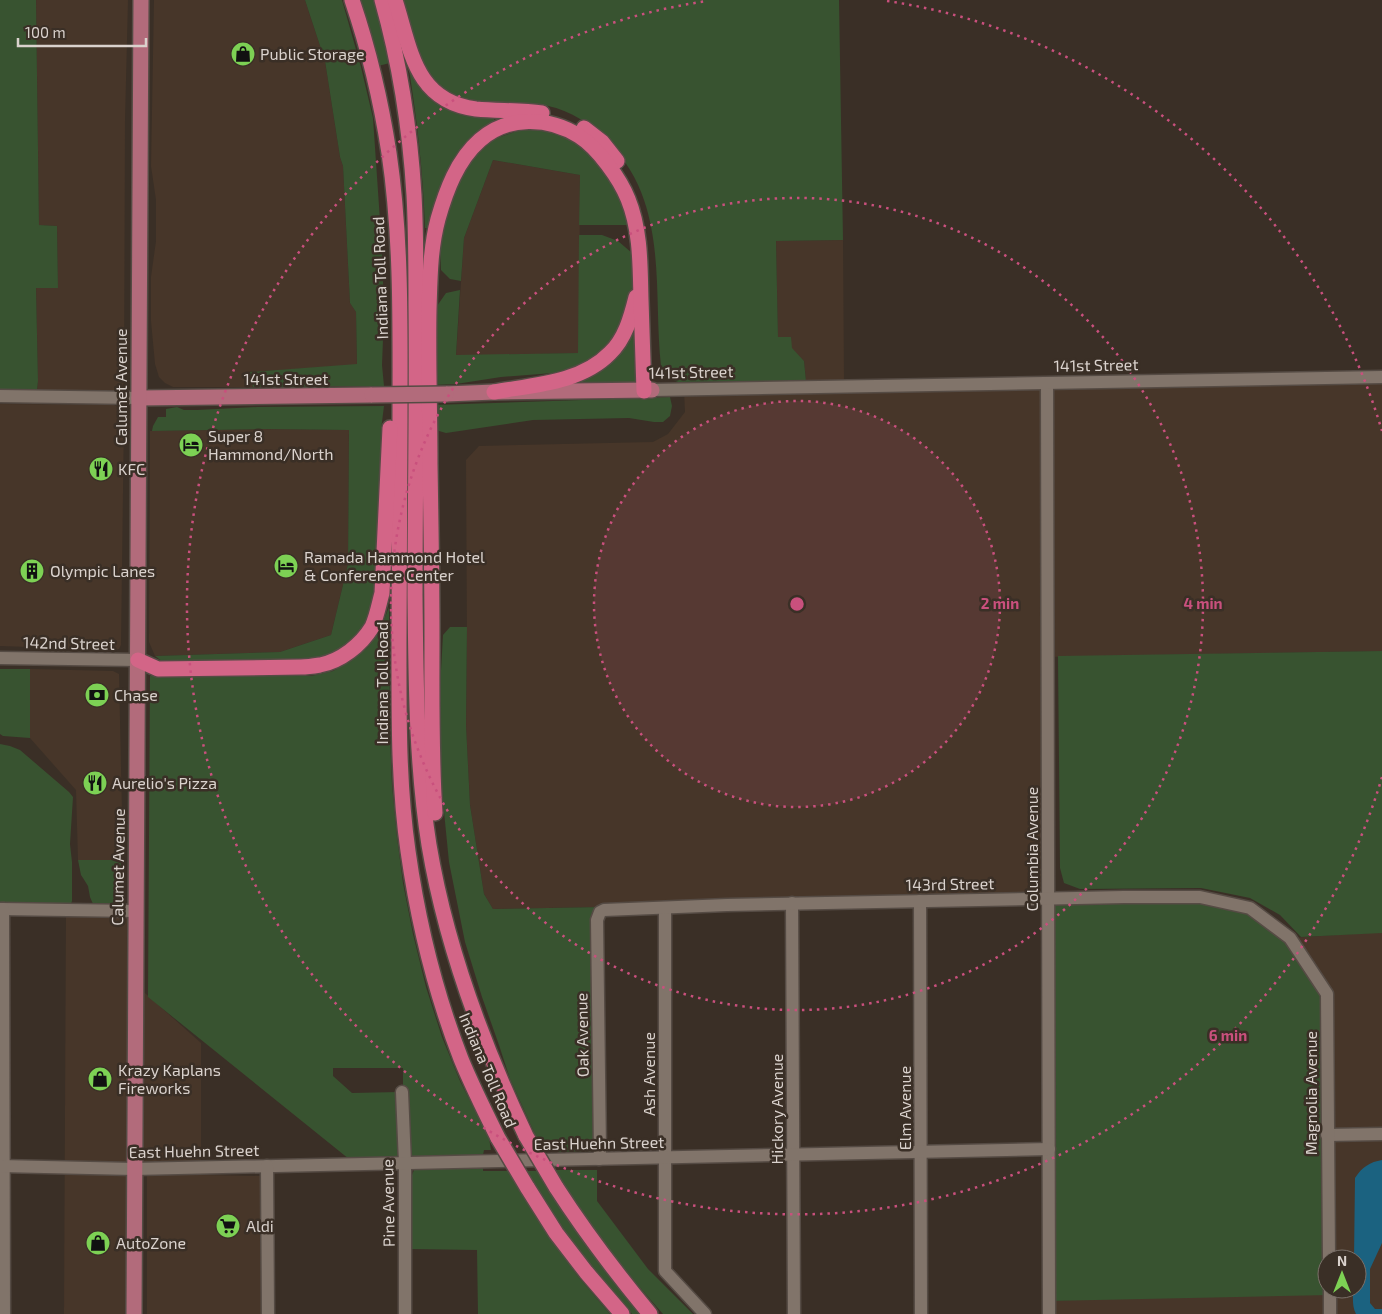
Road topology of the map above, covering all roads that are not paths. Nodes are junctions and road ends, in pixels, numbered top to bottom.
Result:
1 (141, 0) edge
2 (352, 0) edge
3 (382, 0) edge
4 (396, 0) edge
5 (640, 256) junction
6 (400, 370) junction
7 (1382, 377) edge
8 (1047, 384) junction
9 (648, 390) junction
10 (494, 392) junction
11 (0, 396) edge
12 (139, 398) junction
13 (0, 658) edge
14 (138, 660) junction
15 (438, 891) junction
16 (1048, 898) junction
17 (920, 902) junction
18 (792, 903) junction
19 (665, 908) junction
20 (2, 909) edge
21 (135, 911) junction
22 (600, 912) joint
23 (1290, 938) joint
24 (402, 1092) dead end
25 (1382, 1134) edge
26 (1327, 1135) junction
27 (1048, 1149) junction
28 (921, 1152) junction
29 (793, 1155) junction
30 (665, 1157) junction
31 (599, 1159) junction
32 (405, 1163) junction
33 (2, 1166) edge
34 (267, 1166) junction
35 (134, 1168) junction
36 (1330, 1249) edge
37 (1330, 1299) edge
38 (4, 1314) edge
39 (134, 1314) edge
40 (268, 1314) edge
41 (405, 1314) edge
42 (622, 1314) edge
43 (650, 1314) edge
44 (705, 1314) edge
45 (794, 1314) edge
46 (922, 1314) edge
47 (1049, 1314) edge
48 (1330, 1314) edge

1 - 12 main road, Calumet Avenue
2 - 6 highway, Indiana Toll Road
3 - 15 highway, Indiana Toll Road
4 - 9 highway
5 - 9 highway
5 - 10 highway
5 - 15 highway
6 - 14 highway
6 - 42 highway, Indiana Toll Road, bridge
7 - 8 street, 141st Street
8 - 9 street, 141st Street
8 - 16 street, Columbia Avenue
9 - 10 main road, 141st Street
10 - 12 main road, 141st Street, bridge
11 - 12 street, 141st Street
12 - 14 main road, Calumet Avenue
13 - 14 street, 142nd Street
14 - 21 main road, Calumet Avenue
15 - 43 highway, Indiana Toll Road, bridge
16 - 17 street, 143rd Street
16 - 23 street, 143rd Street
16 - 27 street, Columbia Avenue
17 - 18 street, 143rd Street
17 - 28 street, Elm Avenue
18 - 19 street, 143rd Street
18 - 29 street, Hickory Avenue
19 - 22 street, 143rd Street
19 - 30 street, Ash Avenue
20 - 21 street
20 - 33 street
21 - 35 main road, Calumet Avenue
22 - 31 street, Oak Avenue
23 - 26 street, Magnolia Avenue
24 - 32 street, Pine Avenue
25 - 26 street
26 - 36 street, Magnolia Avenue
27 - 28 street, East Huehn Street
27 - 47 street, Columbia Avenue
28 - 29 street, East Huehn Street
28 - 46 street, Elm Avenue
29 - 30 street, East Huehn Street
29 - 45 street, Hickory Avenue
30 - 31 street, East Huehn Street
30 - 44 street, Ash Avenue
31 - 32 street, East Huehn Street
32 - 34 street, East Huehn Street
32 - 41 street, Pine Avenue
33 - 35 street, East Huehn Street
33 - 38 street
34 - 35 street, East Huehn Street
34 - 40 street
35 - 39 main road, Calumet Avenue
37 - 48 street

